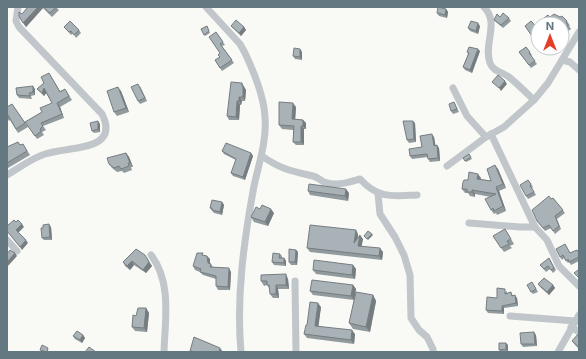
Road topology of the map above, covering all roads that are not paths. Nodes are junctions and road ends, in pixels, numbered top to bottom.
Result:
1 (18, 7) edge
2 (206, 7) edge
3 (484, 7) edge
4 (579, 32) edge
5 (562, 60) junction
6 (579, 70) edge
7 (452, 88) dead end
8 (534, 100) junction
9 (488, 136) junction
10 (262, 156) junction
11 (447, 166) dead end
12 (7, 175) edge
13 (378, 194) junction
14 (417, 195) dead end
15 (469, 223) dead end
16 (535, 226) junction
17 (7, 240) edge
18 (17, 251) dead end
19 (151, 255) dead end
20 (295, 281) dead end
21 (579, 286) edge
22 (510, 316) dead end
23 (575, 321) edge
24 (579, 332) edge
25 (164, 352) edge
26 (241, 352) edge
27 (296, 352) edge
28 (433, 352) edge
29 (558, 352) edge

1 - 12 street
2 - 10 street
3 - 8 street
4 - 5 street
5 - 6 street
5 - 8 street
7 - 9 street
8 - 9 street
9 - 11 street
9 - 16 street
10 - 13 street
10 - 26 street
13 - 14 street
13 - 28 street
15 - 16 street
16 - 21 street
17 - 18 street
19 - 25 street
20 - 27 street
22 - 23 street
23 - 24 street
23 - 29 street

